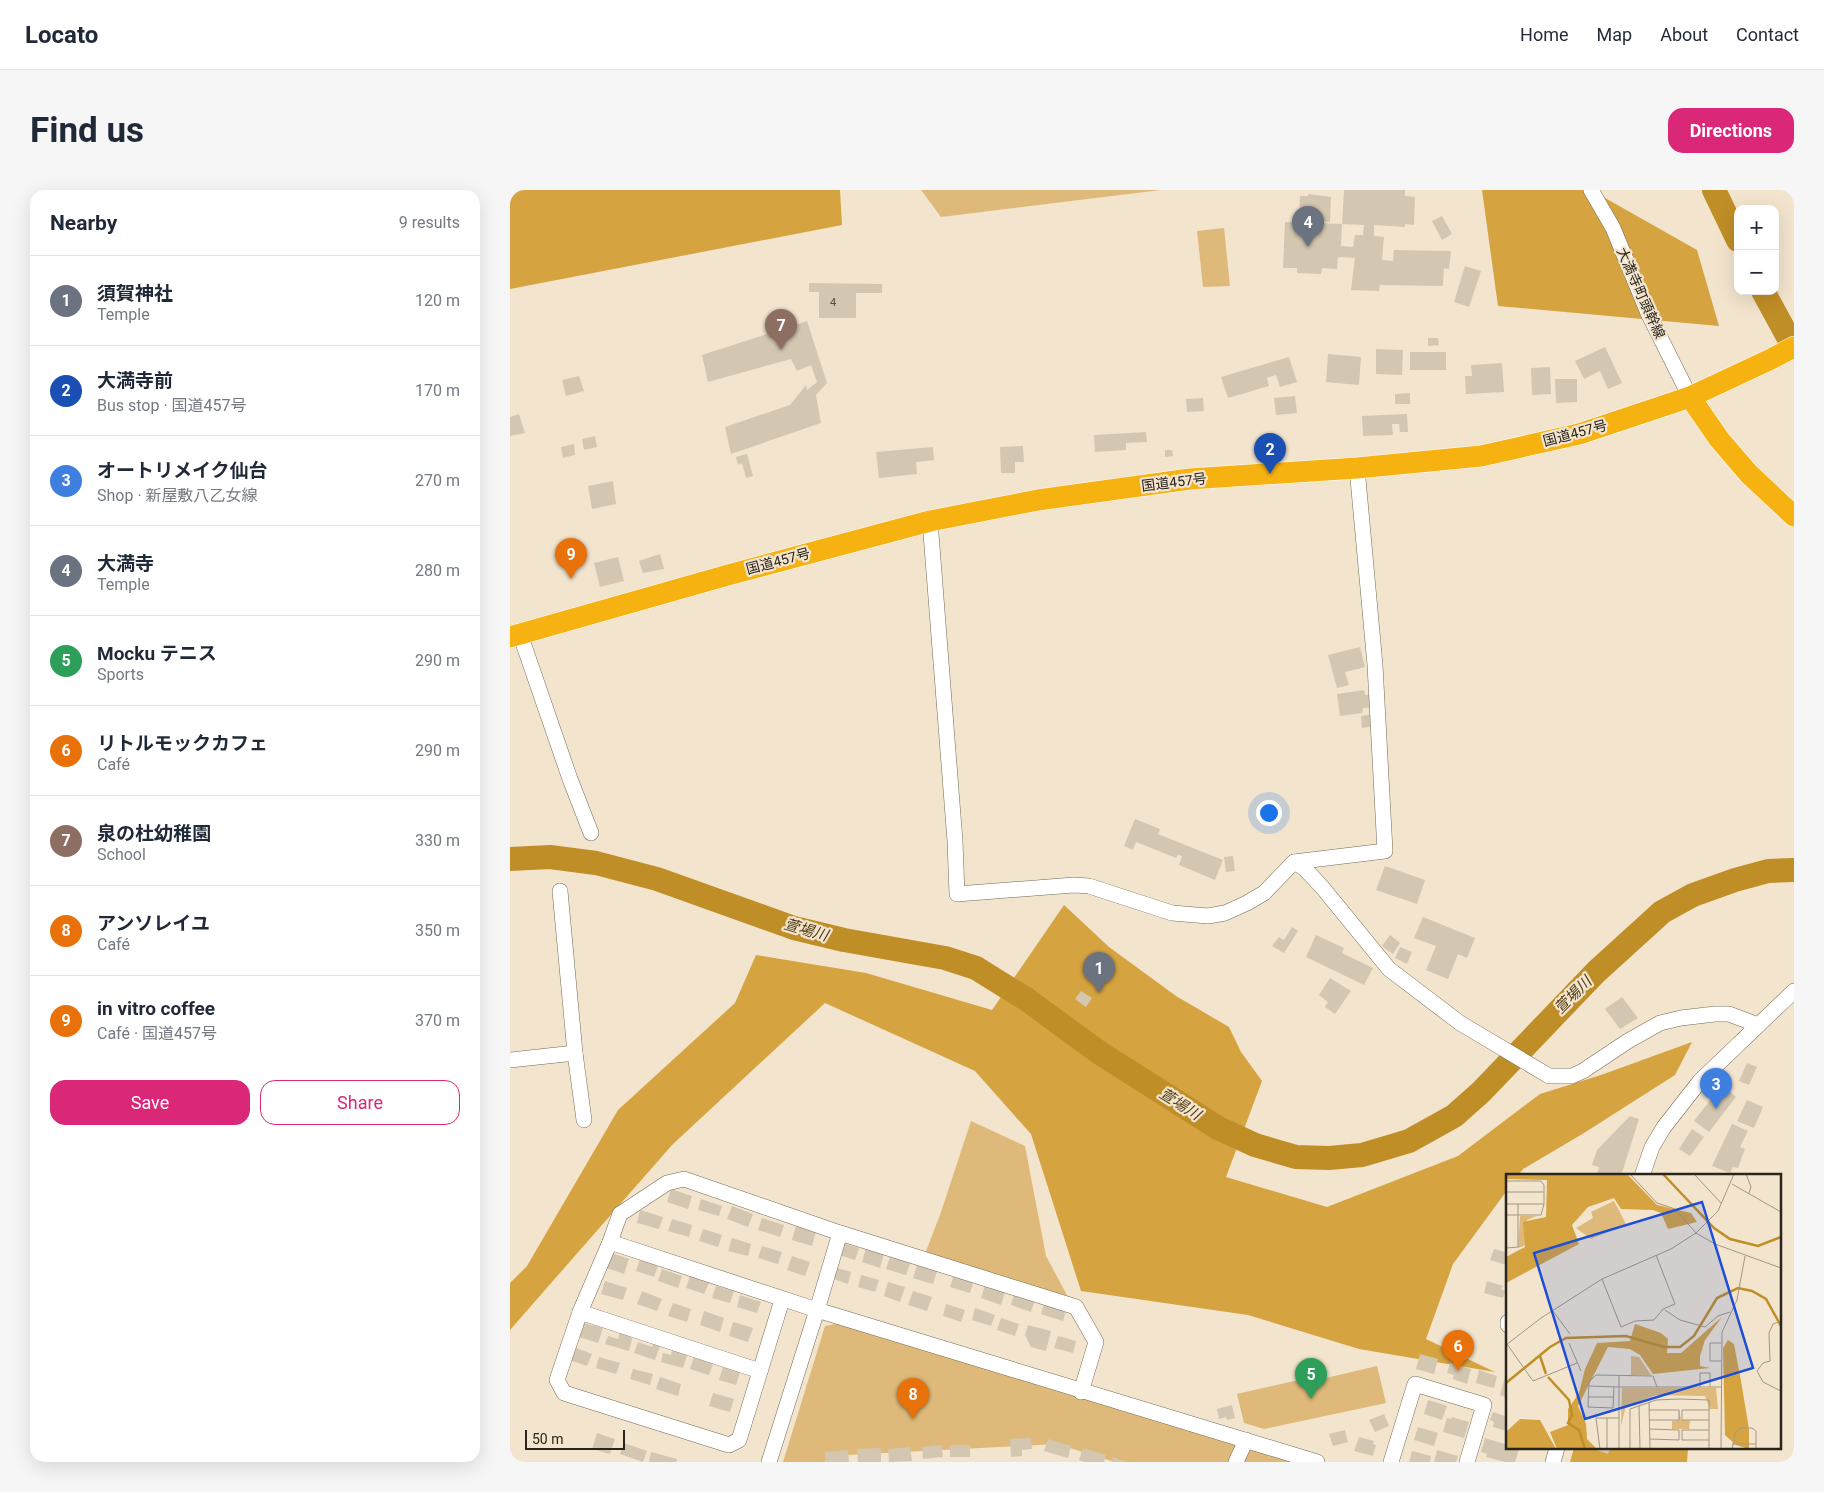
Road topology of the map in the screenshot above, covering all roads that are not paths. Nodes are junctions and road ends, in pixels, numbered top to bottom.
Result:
1 (1591, 190) edge
2 (1794, 346) edge
3 (1690, 397) junction
4 (1358, 468) junction
5 (1794, 516) edge
6 (930, 521) junction
7 (515, 635) edge
8 (591, 833) dead end
9 (1294, 862) junction
10 (560, 891) dead end
11 (1794, 991) edge
12 (1758, 1025) junction
13 (575, 1053) junction
14 (510, 1060) edge
15 (584, 1120) dead end
16 (1643, 1174) edge
17 (840, 1233) junction
18 (610, 1242) junction
19 (782, 1300) junction
20 (817, 1310) junction
21 (580, 1312) junction
22 (760, 1371) junction
23 (1081, 1392) junction
24 (1246, 1440) junction
25 (769, 1462) edge
26 (1236, 1462) edge
27 (1317, 1462) edge
28 (1391, 1462) edge
29 (1467, 1462) edge

1 - 3 street, 大満寺町頭幹線
2 - 3 highway, 国道457号
3 - 4 highway, 国道457号
3 - 5 highway
4 - 6 highway, 国道457号
4 - 9 street
6 - 7 highway, 国道457号
6 - 9 street
7 - 8 street
9 - 12 street
10 - 13 street
11 - 12 street
12 - 16 street
13 - 14 street
13 - 15 street
17 - 18 street
17 - 20 street
17 - 23 street
18 - 19 street
18 - 21 street
19 - 20 street
19 - 22 street
20 - 23 street
20 - 25 street
21 - 22 street
21 - 22 street
23 - 24 street
24 - 26 street
24 - 27 street
28 - 29 street

